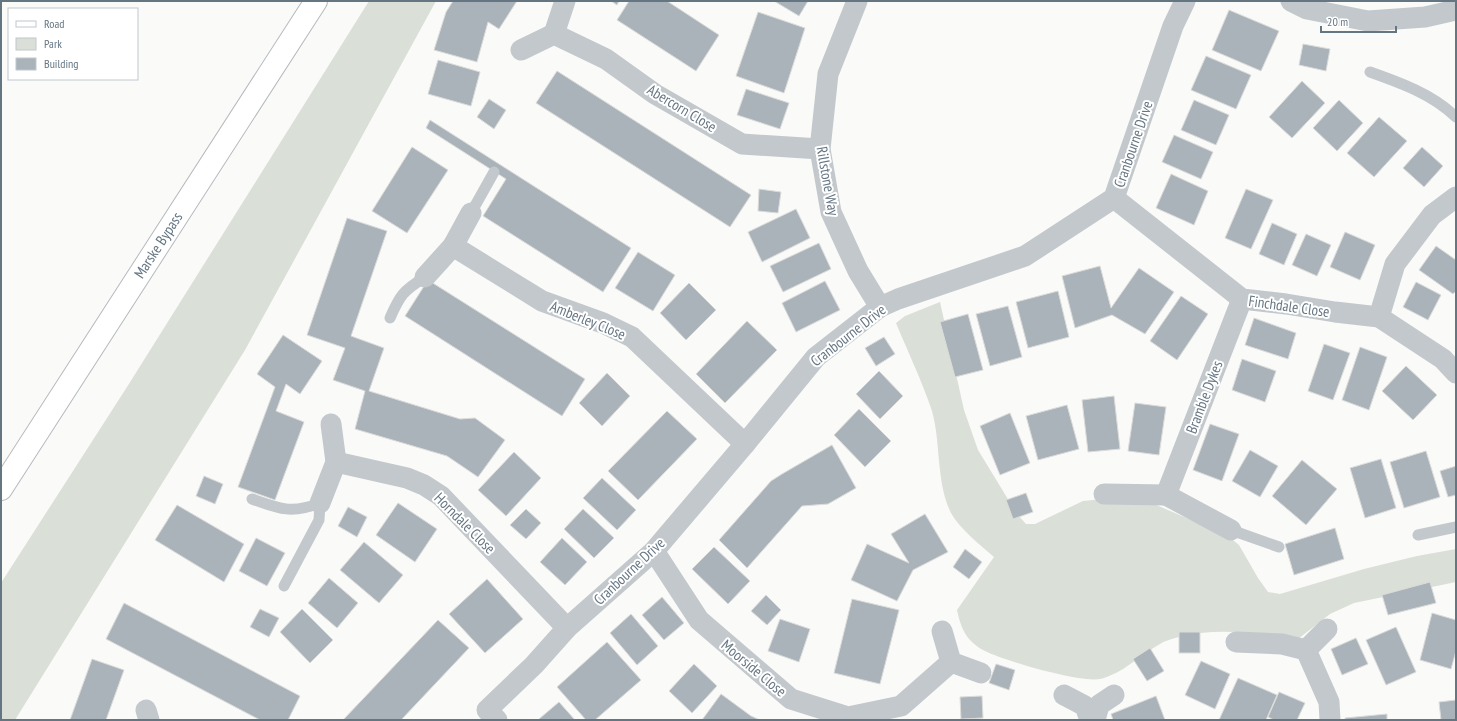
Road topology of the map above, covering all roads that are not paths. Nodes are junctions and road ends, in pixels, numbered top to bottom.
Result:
1 (316, 1) edge
2 (565, 1) edge
3 (857, 1) edge
4 (1185, 1) edge
5 (1291, 1) edge
6 (1456, 10) edge
7 (554, 34) junction
8 (521, 50) dead end
9 (1370, 72) dead end
10 (1456, 117) edge
11 (820, 149) junction
12 (494, 172) dead end
13 (1456, 197) edge
14 (1114, 198) junction
15 (471, 213) joint
16 (453, 246) junction
17 (425, 277) joint
18 (1242, 299) junction
19 (880, 307) junction
20 (1379, 317) junction
21 (390, 318) dead end
22 (1456, 373) edge
23 (331, 424) dead end
24 (745, 444) junction
25 (336, 462) junction
26 (1, 489) edge
27 (1104, 494) dead end
28 (1166, 495) junction
29 (252, 499) dead end
30 (320, 503) junction
31 (1456, 527) edge
32 (1231, 530) joint
33 (1418, 535) dead end
34 (1279, 546) dead end
35 (654, 550) junction
36 (284, 586) dead end
37 (567, 628) junction
38 (1327, 629) dead end
39 (942, 631) dead end
40 (1236, 642) dead end
41 (1306, 650) junction
42 (951, 662) junction
43 (981, 673) dead end
44 (1064, 695) dead end
45 (1114, 695) dead end
46 (486, 717) edge
47 (1090, 720) edge
48 (1095, 720) edge
49 (1330, 720) edge

1 - 26 main road, Marske Bypass
2 - 7 street
3 - 11 street, Rillstone Way
4 - 14 street, Cranbourne Drive
5 - 6 street
7 - 8 street
7 - 11 street, Abercorn Close
9 - 10 lane
11 - 19 street, Rillstone Way
12 - 15 lane
13 - 20 street
14 - 18 street, Finchdale Close
14 - 19 street, Cranbourne Drive
15 - 16 street
16 - 17 street
16 - 24 street, Amberley Close
17 - 21 lane
18 - 20 street, Finchdale Close
18 - 28 street, Bramble Dykes
19 - 24 street, Cranbourne Drive
20 - 22 street, Finchdale Close
23 - 25 street
24 - 35 street, Cranbourne Drive
25 - 30 street
25 - 37 street, Horndale Close
27 - 28 street
28 - 32 street
29 - 30 lane
30 - 36 lane
31 - 33 lane
32 - 34 lane
35 - 37 street, Cranbourne Drive
35 - 42 street, Moorside Close
37 - 46 street, Cranbourne Drive
38 - 41 street
39 - 42 street
40 - 41 street
41 - 49 street
42 - 43 street
44 - 47 street
45 - 48 street

